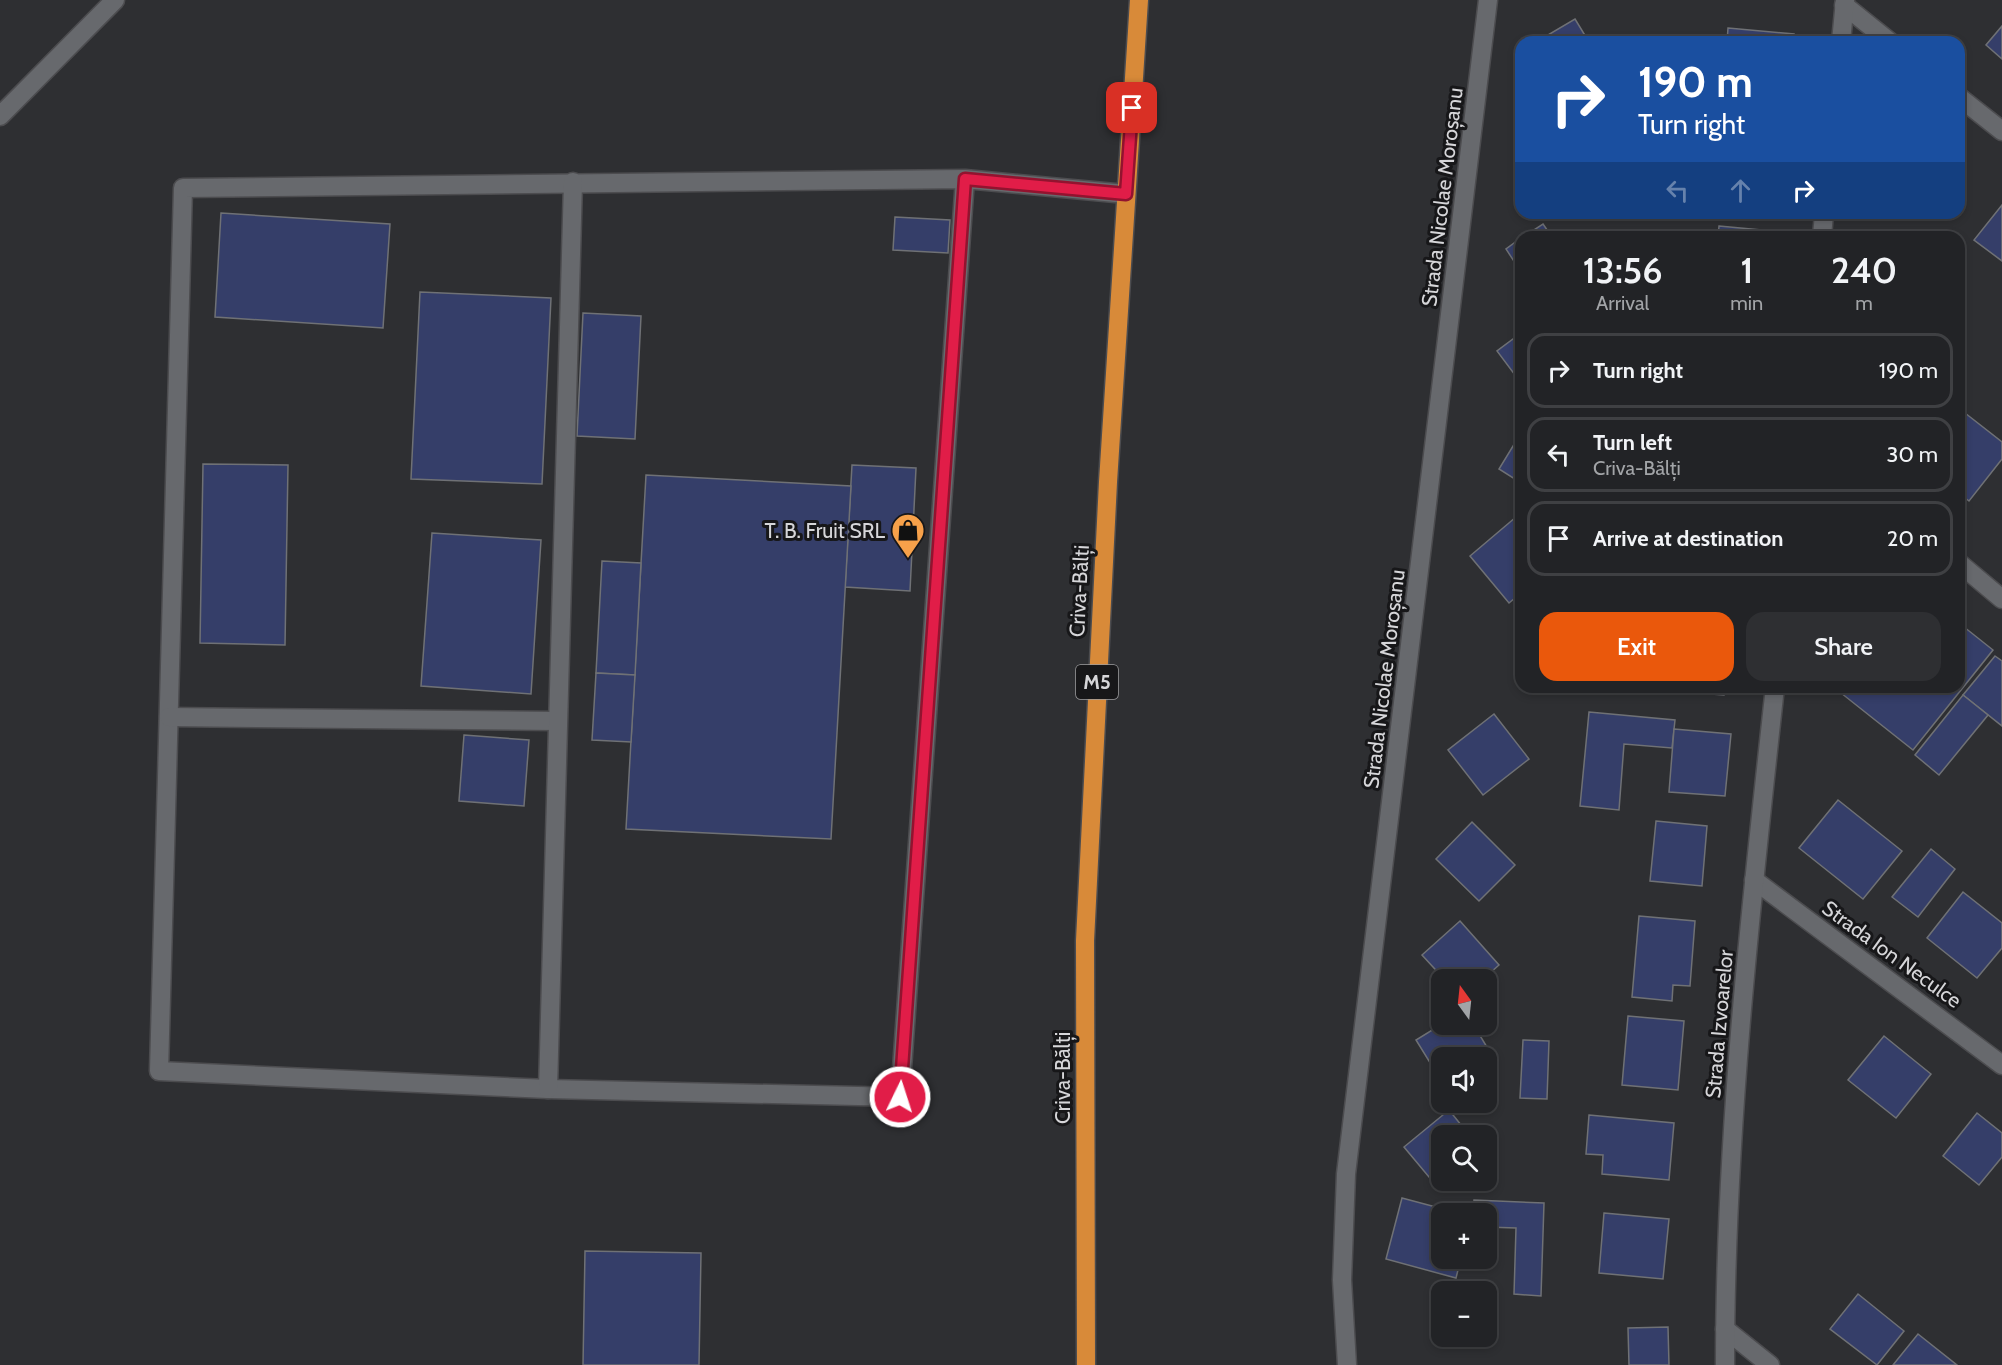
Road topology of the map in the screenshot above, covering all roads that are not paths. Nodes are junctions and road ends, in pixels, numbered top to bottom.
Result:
1 (115, 0) edge
2 (1139, 0) edge
3 (1488, 0) edge
4 (1845, 3) edge
5 (1842, 36) edge
6 (1883, 36) edge
7 (1965, 102) edge
8 (0, 116) edge
9 (2002, 131) edge
10 (965, 179) junction
11 (573, 182) junction
12 (1126, 194) junction
13 (1965, 568) edge
14 (2002, 599) edge
15 (1774, 693) edge
16 (169, 717) junction
17 (556, 722) junction
18 (1754, 880) junction
19 (2002, 1065) edge
20 (548, 1089) junction
21 (1725, 1329) junction
22 (1086, 1365) edge
23 (1347, 1365) edge
24 (1725, 1365) edge
25 (1770, 1365) edge

1 - 8 street
2 - 12 highway, Criva-Bălți / M5
3 - 23 street, Strada Nicolae Moroșanu
4 - 5 street
4 - 6 street
7 - 9 street
10 - 11 street
10 - 12 street
10 - 20 street
11 - 16 street
11 - 17 street
12 - 22 highway, Criva-Bălți / M5
13 - 14 street
15 - 18 street, Strada Izvoarelor
16 - 17 street
16 - 20 street
17 - 20 street
18 - 19 street, Strada Ion Neculce
18 - 21 street, Strada Izvoarelor
21 - 24 street, Strada Izvoarelor
21 - 25 street

